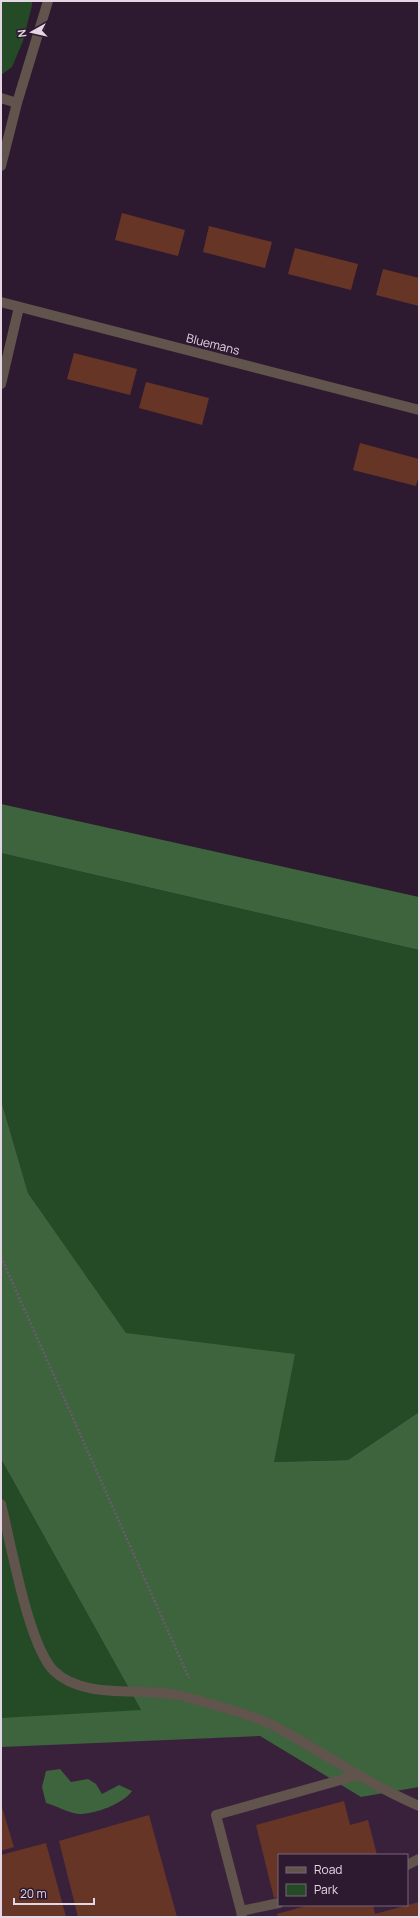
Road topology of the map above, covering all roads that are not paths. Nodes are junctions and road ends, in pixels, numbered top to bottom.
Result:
1 (48, 1) edge
2 (1, 98) edge
3 (17, 102) junction
4 (1, 166) edge
5 (1, 302) edge
6 (19, 307) junction
7 (1, 384) edge
8 (419, 410) edge
9 (1, 1504) edge
10 (358, 1775) junction
11 (419, 1806) edge
12 (419, 1859) edge
13 (408, 1864) edge
14 (278, 1903) edge
15 (242, 1914) edge

1 - 3 street
2 - 3 street
3 - 4 street
5 - 6 street, Bluemans
6 - 7 street
6 - 8 street, Bluemans
9 - 10 street
10 - 11 street
10 - 15 street
12 - 13 street
14 - 15 street

